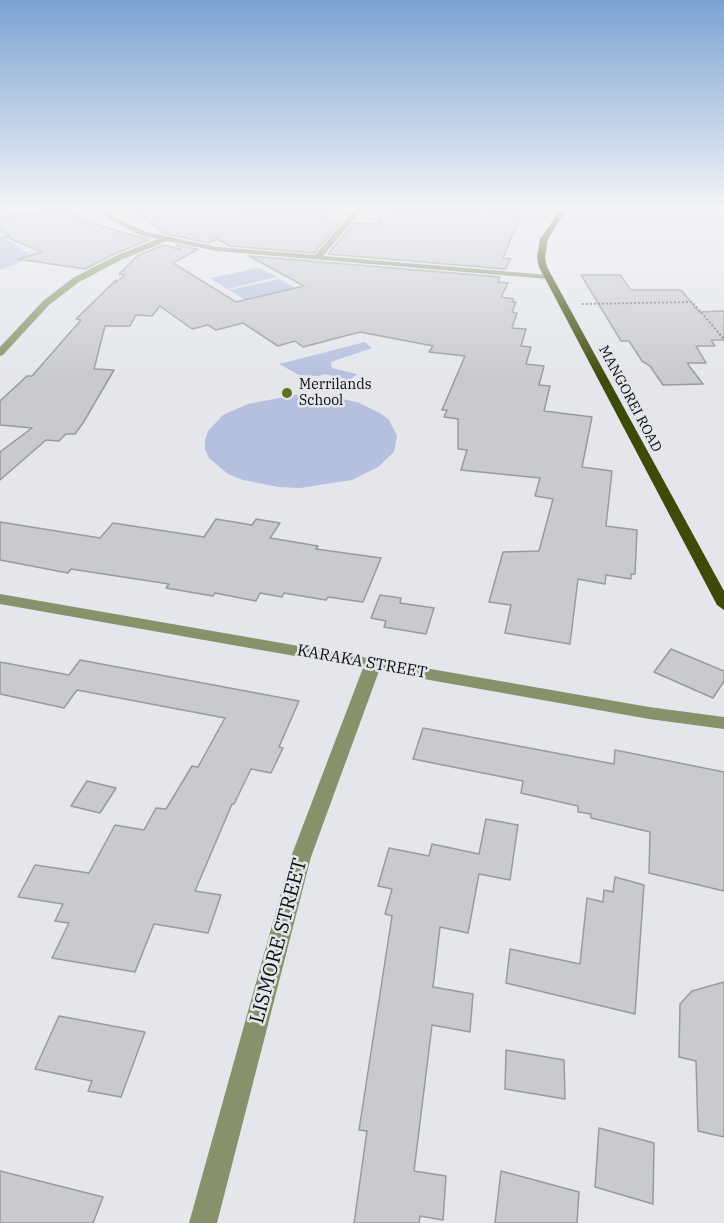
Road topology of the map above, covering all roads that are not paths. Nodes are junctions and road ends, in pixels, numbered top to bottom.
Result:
1 (106, 264) edge
2 (399, 264) edge
3 (543, 264) edge
4 (548, 277) junction
5 (0, 353) edge
6 (0, 599) edge
7 (724, 605) edge
8 (373, 664) junction
9 (724, 723) edge
10 (203, 1223) edge

1 - 5 street
2 - 4 street
3 - 4 main road, MANGOREI ROAD
4 - 7 main road, MANGOREI ROAD
6 - 8 street, KARAKA STREET
8 - 9 street, KARAKA STREET
8 - 10 street, LISMORE STREET

